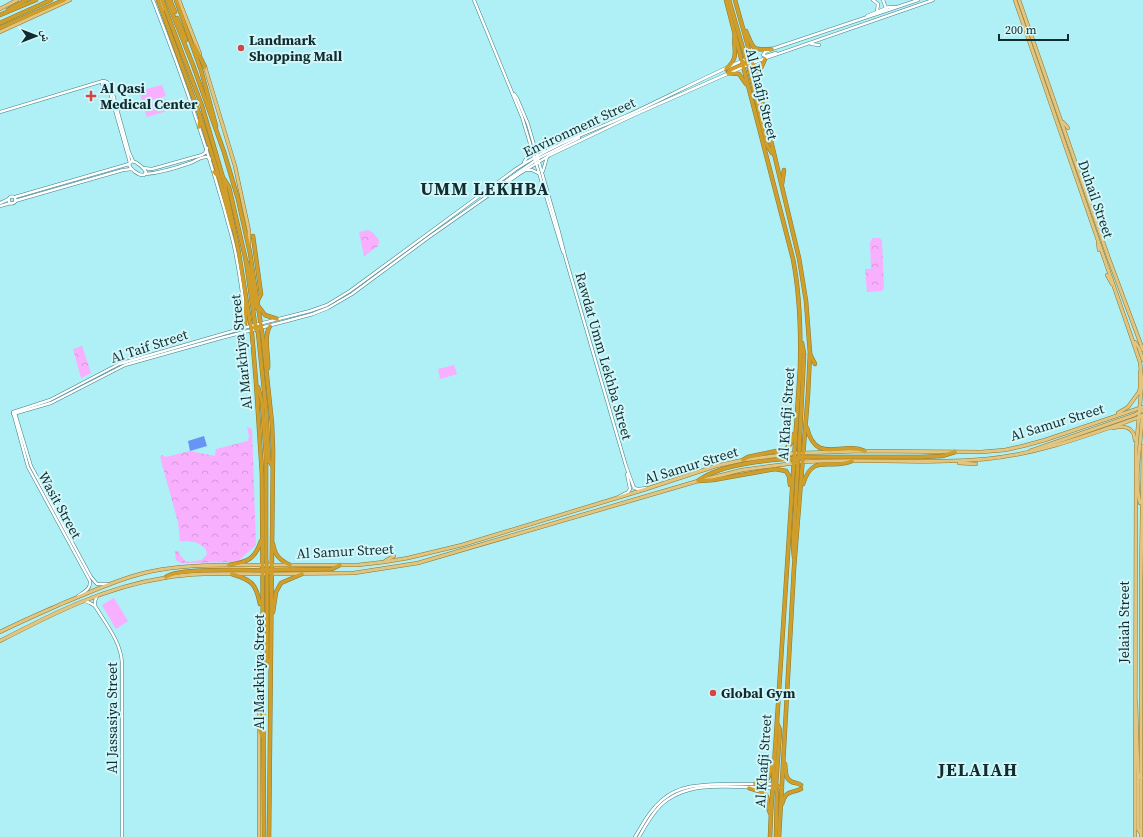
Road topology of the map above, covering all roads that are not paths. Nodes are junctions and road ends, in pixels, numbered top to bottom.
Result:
1 (17, 0) edge
2 (26, 0) edge
3 (36, 0) edge
4 (51, 0) edge
5 (64, 0) edge
6 (70, 0) edge
7 (153, 0) edge
8 (160, 0) edge
9 (168, 0) edge
10 (176, 0) edge
11 (179, 0) edge
12 (474, 0) edge
13 (728, 0) edge
14 (735, 0) edge
15 (873, 0) edge
16 (882, 0) edge
17 (918, 0) edge
18 (932, 0) edge
19 (1015, 0) edge
20 (1019, 0) edge
21 (878, 3) junction
22 (905, 4) junction
23 (887, 8) junction
24 (0, 9) edge
25 (1018, 10) junction
26 (875, 12) junction
27 (5, 13) junction
28 (0, 15) edge
29 (858, 20) junction
30 (183, 22) junction
31 (742, 23) junction
32 (0, 24) edge
33 (1021, 27) dead end
34 (0, 30) edge
35 (735, 33) junction
36 (808, 43) junction
37 (819, 44) dead end
38 (772, 49) junction
39 (784, 52) junction
40 (1033, 58) dead end
41 (765, 59) junction
42 (746, 63) junction
43 (1038, 64) junction
44 (205, 67) junction
45 (726, 69) junction
46 (728, 73) junction
47 (104, 83) junction
48 (758, 87) junction
49 (749, 88) junction
50 (514, 94) junction
51 (762, 103) junction
52 (769, 108) dead end
53 (0, 112) edge
54 (200, 116) junction
55 (1060, 118) junction
56 (1054, 120) dead end
57 (1058, 124) junction
58 (199, 127) junction
59 (1068, 128) dead end
60 (215, 129) junction
61 (585, 134) junction
62 (530, 144) junction
63 (207, 148) junction
64 (535, 148) junction
65 (546, 151) junction
66 (547, 157) junction
67 (538, 158) junction
68 (775, 158) junction
69 (210, 159) junction
70 (134, 161) junction
71 (535, 161) junction
72 (129, 163) junction
73 (161, 166) junction
74 (520, 166) junction
75 (144, 168) junction
76 (132, 169) junction
77 (162, 170) junction
78 (784, 170) dead end
79 (524, 171) junction
80 (214, 172) junction
81 (538, 173) junction
82 (543, 173) junction
83 (146, 174) junction
84 (221, 178) junction
85 (782, 185) junction
86 (494, 192) junction
87 (15, 197) junction
88 (9, 199) junction
89 (15, 201) junction
90 (0, 203) edge
91 (12, 203) junction
92 (0, 206) edge
93 (253, 236) dead end
94 (1097, 236) junction
95 (249, 245) junction
96 (1098, 250) dead end
97 (564, 253) junction
98 (246, 260) junction
99 (1107, 275) dead end
100 (1115, 287) junction
101 (247, 298) junction
102 (258, 300) junction
103 (259, 307) junction
104 (277, 319) junction
105 (245, 321) junction
106 (261, 323) junction
107 (253, 325) junction
108 (270, 326) junction
109 (243, 328) junction
110 (261, 328) junction
111 (256, 329) junction
112 (251, 330) junction
113 (801, 340) junction
114 (1143, 350) edge
115 (810, 353) junction
116 (1142, 361) edge
117 (815, 364) dead end
118 (267, 370) junction
119 (256, 382) junction
120 (799, 383) junction
121 (14, 413) junction
122 (1142, 413) edge
123 (1116, 415) junction
124 (806, 423) junction
125 (1094, 433) junction
126 (1143, 446) edge
127 (1136, 449) junction
128 (865, 451) junction
129 (955, 452) junction
130 (794, 453) junction
131 (1024, 453) junction
132 (798, 458) junction
133 (743, 460) junction
134 (852, 461) junction
135 (952, 461) junction
136 (803, 462) junction
137 (976, 464) dead end
138 (272, 465) junction
139 (626, 466) junction
140 (698, 481) junction
141 (649, 488) junction
142 (801, 491) junction
143 (618, 497) junction
144 (792, 498) junction
145 (1142, 507) junction
146 (271, 533) junction
147 (262, 538) junction
148 (394, 556) dead end
149 (384, 562) junction
150 (229, 565) junction
151 (290, 565) junction
152 (340, 565) junction
153 (794, 568) junction
154 (267, 570) junction
155 (232, 574) junction
156 (302, 574) junction
157 (166, 578) junction
158 (794, 579) junction
159 (109, 584) junction
160 (798, 584) dead end
161 (97, 596) junction
162 (74, 598) junction
163 (84, 601) junction
164 (95, 606) junction
165 (262, 611) junction
166 (271, 618) junction
167 (0, 632) edge
168 (0, 640) edge
169 (271, 667) junction
170 (263, 679) junction
171 (1135, 700) junction
172 (777, 722) junction
173 (259, 728) junction
174 (263, 737) junction
175 (1141, 748) junction
176 (1143, 756) edge
177 (783, 761) junction
178 (774, 762) junction
179 (1135, 773) junction
180 (1141, 778) junction
181 (755, 784) junction
182 (774, 786) junction
183 (782, 786) junction
184 (749, 788) junction
185 (1143, 796) edge
186 (1141, 804) junction
187 (781, 807) junction
188 (771, 813) junction
189 (1141, 835) edge
190 (122, 837) edge
191 (259, 837) edge
192 (264, 837) edge
193 (270, 837) edge
194 (635, 837) edge
195 (639, 837) edge
196 (770, 837) edge
197 (776, 837) edge
198 (779, 837) edge
199 (1135, 837) edge

1 - 24 main road
2 - 27 highway
3 - 27 highway
4 - 32 highway
5 - 34 highway
6 - 34 main road
7 - 58 street, Al Markhiya Street
8 - 54 highway
8 - 84 highway, Al Markhiya Street
9 - 60 highway, Al Markhiya Street
10 - 30 highway
11 - 44 main road, Al Markhiya Street
12 - 50 street, Rawdat Umm Lekhba Street
13 - 35 highway, Al Khafji Street
13 - 42 highway
14 - 31 highway, Al Khafji Street
15 - 21 street
16 - 21 street
16 - 23 street
17 - 22 street
18 - 36 street
19 - 25 main road, Duhail Street
20 - 55 main road, Duhail Street
21 - 26 street
22 - 23 street
22 - 29 street
23 - 26 street
25 - 33 main road
25 - 43 main road, Duhail Street
26 - 29 street
27 - 28 highway
29 - 38 street
30 - 44 highway
30 - 60 highway
31 - 38 highway
31 - 42 highway, Al Khafji Street
35 - 42 highway, Al Khafji Street
35 - 45 highway
36 - 37 street
36 - 39 street
38 - 39 street
39 - 41 street, Environment Street
40 - 43 main road
41 - 42 street, Environment Street
41 - 48 highway
42 - 45 street, Environment Street
42 - 46 highway
42 - 48 highway, Al Khafji Street
42 - 49 highway, Al Khafji Street
42 - 68 highway
43 - 57 main road, Duhail Street
44 - 95 main road, Al Markhiya Street
45 - 61 street, Environment Street
46 - 49 highway
46 - 66 street, Environment Street
47 - 53 street
47 - 70 street
47 - 72 street
48 - 51 highway, Al Khafji Street
49 - 113 highway, Al Khafji Street
50 - 62 street, Rawdat Umm Lekhba Street
50 - 64 street, Rawdat Umm Lekhba Street
51 - 52 highway
51 - 68 highway, Al Khafji Street
54 - 58 highway
54 - 84 highway
55 - 59 main road
55 - 114 main road, Duhail Street
56 - 57 main road
57 - 94 main road, Duhail Street
58 - 63 street, Al Markhiya Street
60 - 95 highway, Al Markhiya Street
61 - 65 street, Environment Street
61 - 67 street
62 - 71 street, Rawdat Umm Lekhba Street
62 - 74 street
63 - 69 street, Al Markhiya Street
63 - 73 street
64 - 65 street
64 - 67 street, Rawdat Umm Lekhba Street
65 - 67 street, Environment Street
66 - 67 street, Environment Street
66 - 82 street
67 - 71 street, Environment Street
67 - 71 street, Environment Street
67 - 82 street, Rawdat Umm Lekhba Street
68 - 85 highway, Al Khafji Street
69 - 77 street
69 - 80 street, Al Markhiya Street
70 - 72 street
70 - 75 street
71 - 74 street, Environment Street
71 - 79 street, Environment Street
71 - 81 street, Rawdat Umm Lekhba Street
71 - 86 street
72 - 76 street
72 - 87 street
73 - 75 street
73 - 77 street
74 - 104 street, Environment Street
75 - 83 street
76 - 83 street
76 - 89 street
77 - 83 street
78 - 85 highway
79 - 81 street
79 - 86 street, Environment Street
80 - 84 highway
80 - 105 street, Al Markhiya Street
81 - 97 street, Rawdat Umm Lekhba Street
82 - 97 street, Rawdat Umm Lekhba Street
84 - 98 highway
84 - 101 highway, Al Markhiya Street
85 - 115 highway, Al Khafji Street
86 - 108 street, Environment Street
87 - 88 street
87 - 89 street
88 - 90 street
88 - 91 street
89 - 91 street
91 - 92 street
93 - 102 highway
94 - 96 main road
94 - 100 main road, Duhail Street
95 - 102 highway, Al Markhiya Street
97 - 139 street, Rawdat Umm Lekhba Street
98 - 103 highway
98 - 107 highway
99 - 100 main road
100 - 116 main road, Duhail Street
101 - 105 highway
101 - 107 highway, Al Markhiya Street
102 - 103 highway, Al Markhiya Street
103 - 104 highway
103 - 106 highway, Al Markhiya Street
104 - 106 street, Environment Street
105 - 109 highway
106 - 107 street, Environment Street
106 - 110 highway, Al Markhiya Street
107 - 109 street, Al Taif Street
107 - 110 highway
107 - 111 highway
107 - 112 highway, Al Markhiya Street
108 - 110 street, Environment Street
108 - 118 highway
109 - 121 street, Al Taif Street
110 - 111 street, Environment Street
110 - 118 highway, Al Markhiya Street
111 - 112 street, Al Taif Street
111 - 138 highway
112 - 119 highway, Al Markhiya Street
112 - 121 street, Al Taif Street
113 - 120 highway, Al Khafji Street
113 - 132 highway
115 - 117 highway
115 - 124 highway, Al Khafji Street
116 - 122 main road, Duhail Street
116 - 123 main road
118 - 138 highway, Al Markhiya Street
119 - 147 highway, Al Markhiya Street
119 - 154 highway
120 - 130 highway, Al Khafji Street
120 - 133 highway
121 - 159 street, Wasit Street
121 - 162 street, Wasit Street
122 - 123 main road, Al Samur Street
122 - 125 main road, Al Samur Street
122 - 127 main road, Jelaiah Street
122 - 131 main road
122 - 145 main road
123 - 129 main road, Al Samur Street
124 - 128 highway
124 - 132 highway, Al Khafji Street
125 - 127 main road
125 - 131 main road, Al Samur Street
126 - 145 main road, Jelaiah Street
127 - 171 main road, Jelaiah Street
128 - 129 main road, Al Samur Street
128 - 132 main road, Al Samur Street
129 - 132 highway
130 - 132 highway
130 - 133 main road, Al Samur Street
131 - 135 main road, Al Samur Street
132 - 136 highway, Al Khafji Street
132 - 140 highway
132 - 144 highway, Al Khafji Street
132 - 153 highway
133 - 141 main road, Al Samur Street
134 - 135 main road, Al Samur Street
134 - 136 main road, Al Samur Street
134 - 142 highway
135 - 137 main road
136 - 142 highway, Al Khafji Street
138 - 146 highway, Al Markhiya Street
139 - 141 street, Rawdat Umm Lekhba Street
139 - 143 street, Rawdat Umm Lekhba Street
140 - 144 highway
140 - 156 main road, Al Samur Street
141 - 143 main road, Al Samur Street
142 - 153 highway, Al Khafji Street
143 - 149 main road, Al Samur Street
144 - 172 highway, Al Khafji Street
145 - 175 main road, Jelaiah Street
146 - 151 highway
146 - 154 highway, Al Markhiya Street
147 - 150 highway
147 - 154 highway, Al Markhiya Street
148 - 149 main road
149 - 152 main road, Al Samur Street
150 - 154 main road
150 - 159 main road
151 - 152 main road, Al Samur Street
151 - 154 main road, Al Samur Street
152 - 154 highway
153 - 158 highway, Al Khafji Street
154 - 155 main road
154 - 156 main road, Al Samur Street
154 - 157 highway
154 - 165 highway, Al Markhiya Street
154 - 166 highway, Al Markhiya Street
154 - 169 highway
155 - 157 main road
155 - 165 highway
156 - 166 highway
157 - 161 main road
158 - 160 highway
158 - 177 highway, Al Khafji Street
159 - 162 main road
161 - 163 main road
161 - 164 street
162 - 167 main road
163 - 164 street
163 - 168 main road
164 - 190 street, Al Jassasiya Street
165 - 170 highway, Al Markhiya Street
166 - 169 highway, Al Markhiya Street
169 - 193 highway, Al Markhiya Street
170 - 173 main road, Al Markhiya Street
170 - 174 highway, Al Markhiya Street
171 - 179 main road, Jelaiah Street
171 - 180 main road
172 - 178 highway, Al Khafji Street
172 - 182 highway
173 - 174 highway
173 - 191 main road, Al Markhiya Street
174 - 192 highway, Al Markhiya Street
175 - 176 main road
175 - 180 main road, Jelaiah Street
177 - 183 highway, Al Khafji Street
177 - 187 highway
178 - 181 highway
178 - 182 highway, Al Khafji Street
179 - 189 main road
179 - 199 main road, Jelaiah Street
180 - 186 main road, Jelaiah Street
181 - 182 street
181 - 194 street
182 - 183 highway
182 - 184 street
182 - 188 highway, Al Khafji Street
182 - 197 highway
183 - 187 highway, Al Khafji Street
184 - 188 highway
184 - 195 street
185 - 186 main road
186 - 189 main road, Jelaiah Street
187 - 198 highway, Al Khafji Street
188 - 196 highway, Al Khafji Street

